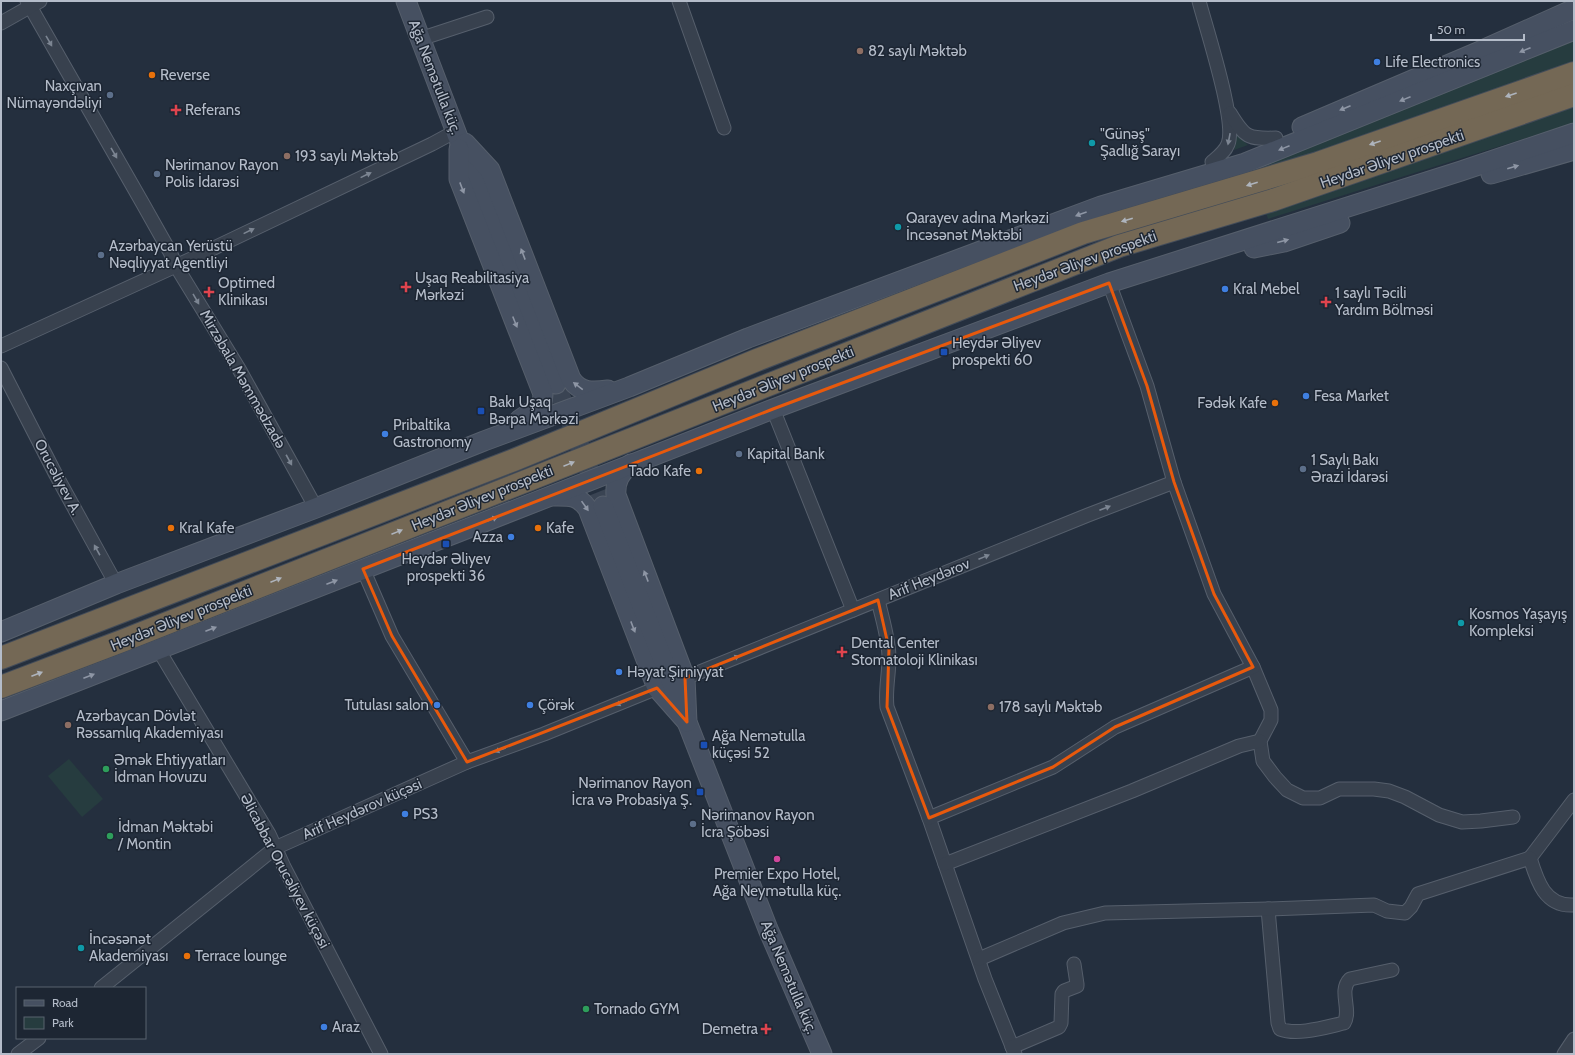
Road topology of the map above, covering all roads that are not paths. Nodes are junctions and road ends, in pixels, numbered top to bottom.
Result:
1 (406, 1) edge
2 (679, 1) edge
3 (1199, 1) edge
4 (32, 3) edge
5 (1574, 10) edge
6 (487, 17) dead end
7 (1, 23) edge
8 (1574, 30) edge
9 (420, 39) junction
10 (1574, 73) edge
11 (1574, 95) edge
12 (1228, 110) junction
13 (724, 128) dead end
14 (1574, 133) edge
15 (1276, 138) junction
16 (460, 140) junction
17 (1574, 150) edge
18 (1212, 162) junction
19 (1101, 206) junction
20 (176, 266) junction
21 (1149, 270) junction
22 (1109, 283) junction
23 (1, 346) edge
24 (1, 368) edge
25 (556, 384) tunnel mouth
26 (629, 387) junction
27 (773, 409) junction
28 (484, 441) junction
29 (631, 464) junction
30 (1174, 482) junction
31 (550, 496) junction
32 (603, 506) tunnel mouth
33 (316, 508) junction
34 (363, 570) junction
35 (116, 584) junction
36 (878, 600) junction
37 (853, 610) junction
38 (1, 632) edge
39 (158, 649) junction
40 (1, 658) edge
41 (1253, 667) junction
42 (685, 678) junction
43 (1, 688) edge
44 (657, 688) junction
45 (1, 711) edge
46 (687, 722) junction
47 (1260, 741) junction
48 (468, 762) junction
49 (1574, 800) edge
50 (1513, 817) dead end
51 (929, 818) junction
52 (275, 848) junction
53 (1530, 858) junction
54 (945, 864) junction
55 (1574, 905) edge
56 (1268, 909) junction
57 (979, 959) junction
58 (1074, 964) dead end
59 (1392, 970) dead end
60 (102, 987) edge
61 (38, 1039) edge
62 (1574, 1039) edge
63 (1014, 1051) edge
64 (18, 1054) edge
65 (381, 1054) edge
66 (822, 1054) edge
67 (1564, 1054) edge

1 - 9 main road, Ağa Nemətulla küç.
2 - 13 street
3 - 12 street
4 - 7 street
4 -> 20 street, Mirzəbala Məmmədzadə
5 -> 15 main road
6 - 9 street
8 -> 19 main road
9 - 16 main road, Ağa Nemətulla küç.
10 -> 40 highway, Heydər Əliyev prospekti
43 -> 11 highway, Heydər Əliyev prospekti
12 - 15 street
12 -> 18 street
14 - 21 main road
15 - 18 main road
20 -> 16 street
16 - 25 main road, Ağa Nemətulla küç.
26 -> 16 main road
16 -> 28 main road
21 -> 17 main road
18 - 19 main road
19 -> 26 main road
20 - 23 street
20 -> 33 street, Mirzəbala Məmmədzadə
21 - 22 main road
22 - 27 main road
22 - 30 street
35 -> 24 street, Orucəliyev A.
26 - 28 main road
27 - 29 main road
27 - 37 street
28 - 33 main road
29 - 31 main road
42 -> 29 main road, Ağa Nemətulla küç.
36 -> 30 street, Arif Heydərov
30 - 41 street
34 -> 31 main road
31 -> 44 main road
32 - 46 main road
33 - 35 main road
39 -> 34 main road
34 - 48 street
35 - 38 main road
36 - 37 street, Arif Heydərov
36 - 51 street
42 -> 37 street, Arif Heydərov
45 -> 39 main road
39 - 52 street, Əlicabbar Orucəliyev küçəsi
41 - 47 street
41 - 51 street
42 - 46 main road, Ağa Nemətulla küç.
44 - 46 main road, Ağa Nemətulla küç.
44 -> 48 street, Arif Heydərov küçəsi
46 - 66 main road, Ağa Nemətulla küç.
47 - 50 street
47 - 54 street
48 - 52 street, Arif Heydərov küçəsi
49 - 53 street
51 - 54 street
52 - 60 street, Arif Heydərov küçəsi
52 - 65 street, Əlicabbar Orucəliyev küçəsi
53 - 55 street
53 - 56 street
54 - 57 street
56 - 57 street
56 - 59 street
57 - 63 street
58 - 63 street
61 - 64 street
62 - 67 street

